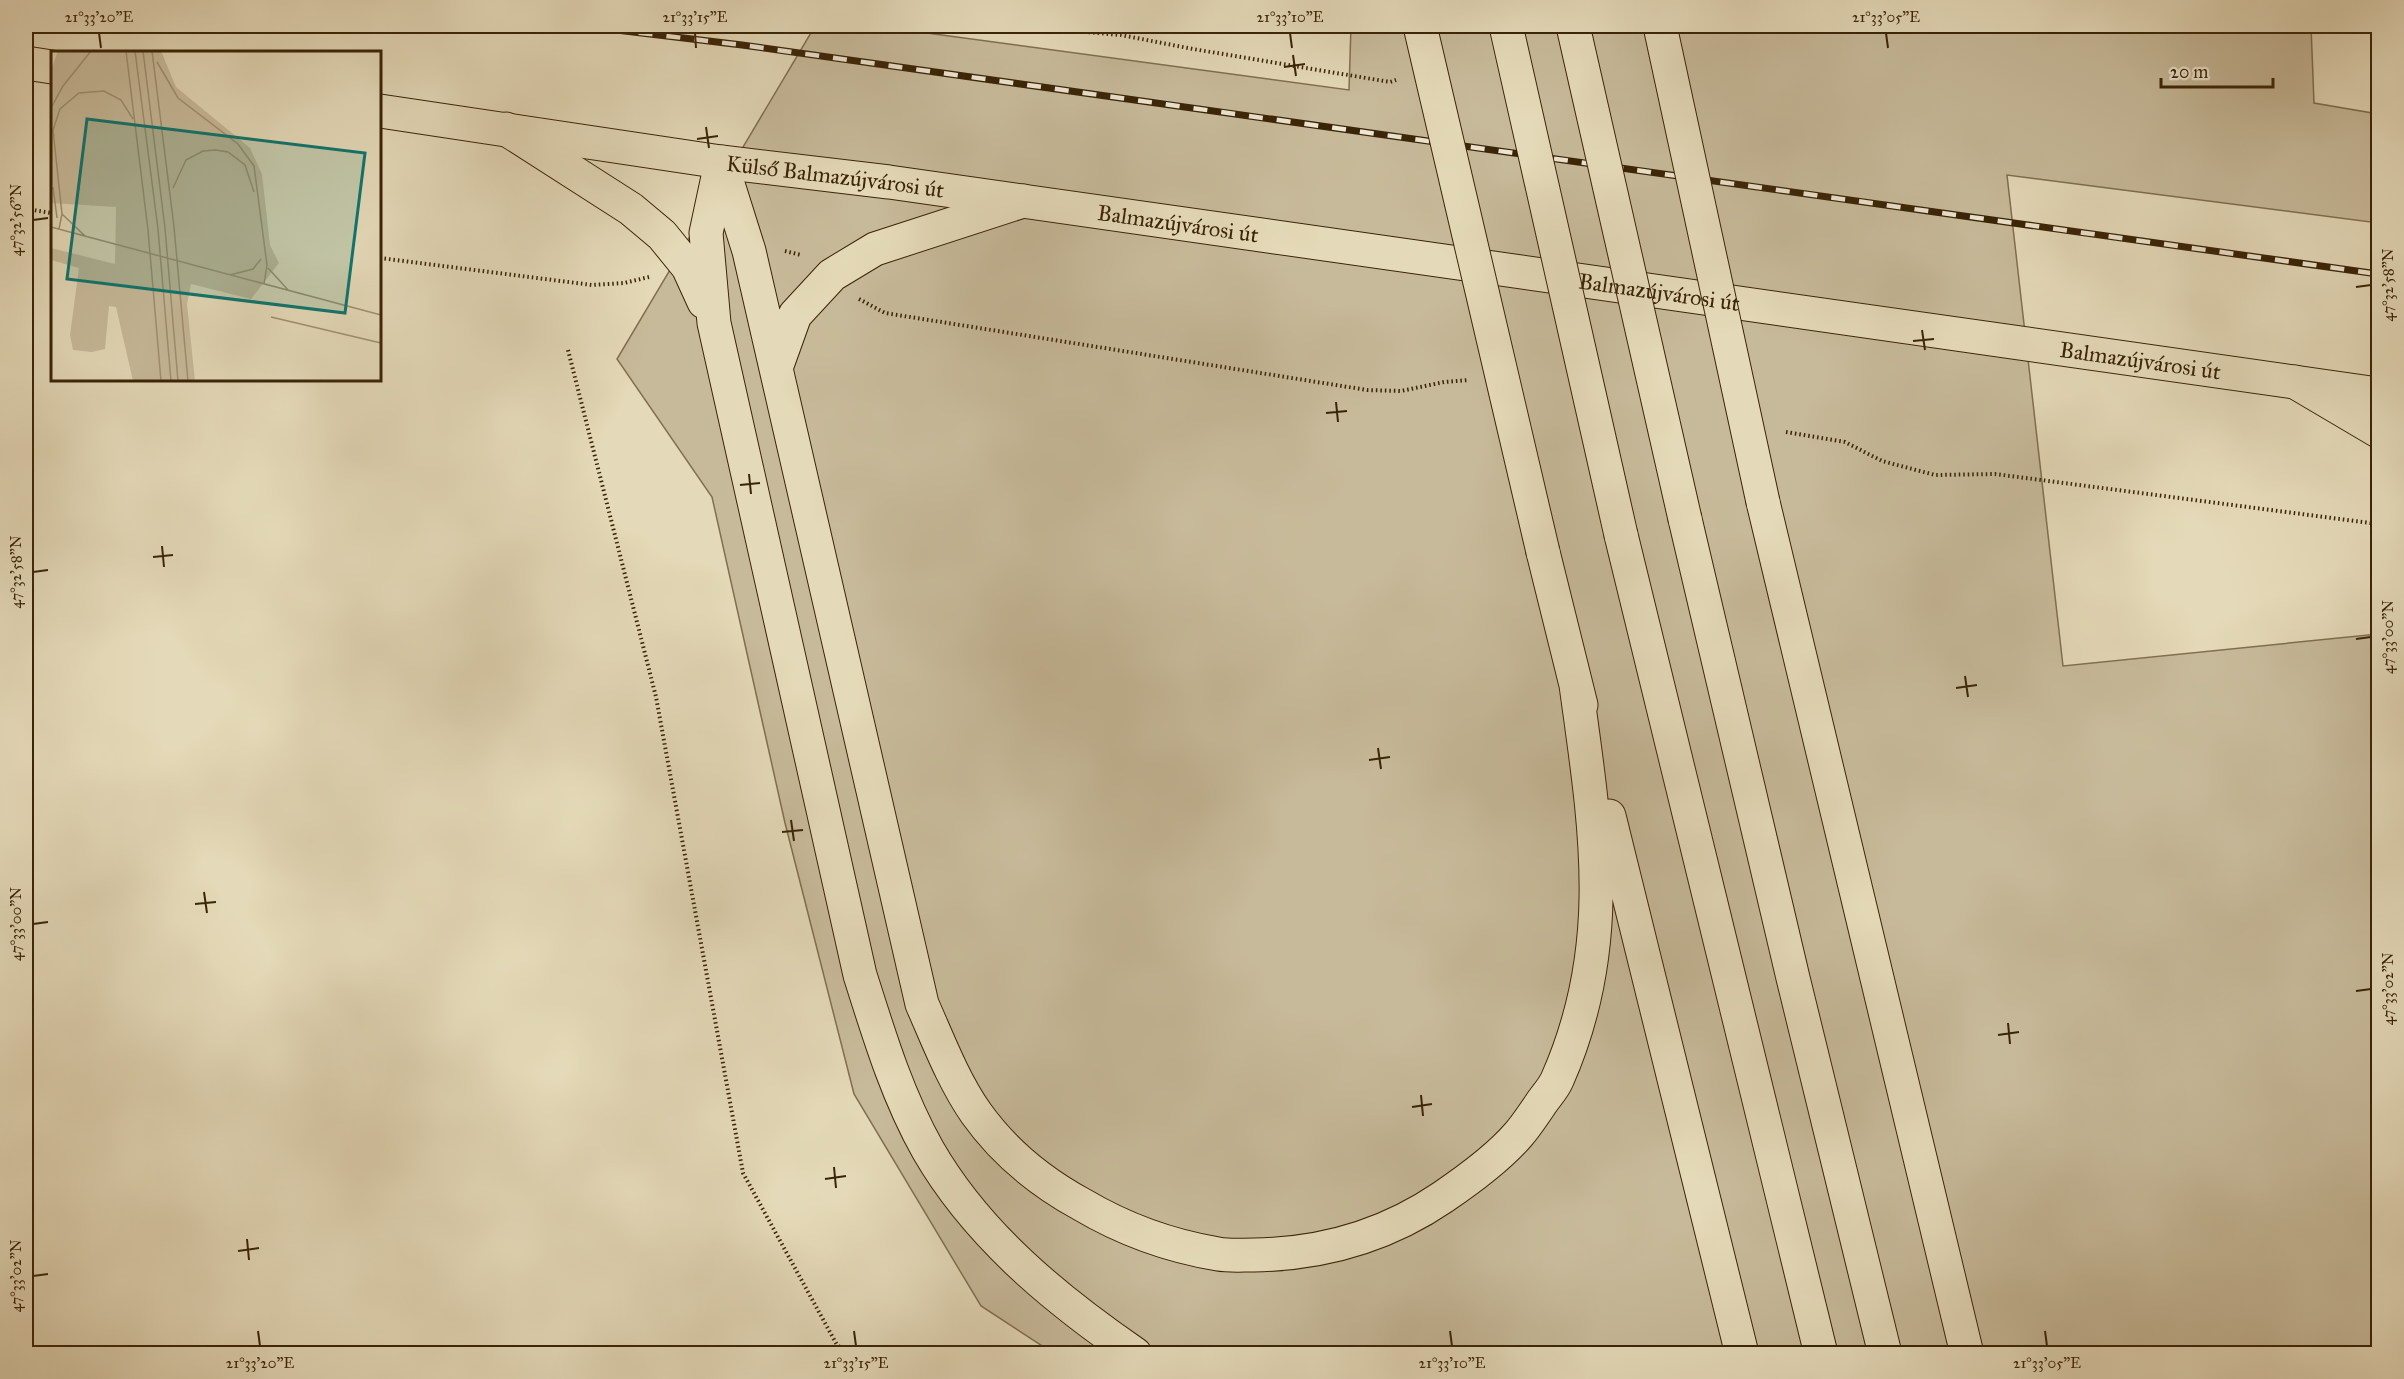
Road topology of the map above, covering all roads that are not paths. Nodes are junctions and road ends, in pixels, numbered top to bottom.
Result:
1 (1420, 26) edge
2 (1506, 26) edge
3 (1573, 26) edge
4 (1660, 26) edge
5 (26, 63) edge
6 (51, 67) edge
7 (381, 111) edge
8 (506, 129) junction
9 (721, 162) junction
10 (1023, 201) junction
11 (714, 323) junction
12 (776, 368) junction
13 (2295, 382) junction
14 (2379, 394) edge
15 (2379, 431) edge
16 (1576, 685) junction
17 (1922, 1164) junction
18 (1135, 1353) edge
19 (1742, 1353) edge
20 (1821, 1353) edge
21 (1885, 1353) edge
22 (1967, 1353) edge
23 (1977, 1353) edge

1 - 16 main road, bridge
2 - 20 main road, bridge
3 - 21 main road, bridge
4 - 17 main road, bridge
5 - 6 main road
7 - 8 main road
8 - 9 main road, Külső Balmazújvárosi út
8 - 11 main road
9 - 10 main road, Külső Balmazújvárosi út
9 - 11 main road
9 - 12 main road
10 - 12 main road
10 - 13 main road, Balmazújvárosi út
11 - 18 main road
12 - 16 main road
13 - 14 main road, Balmazújvárosi út
13 - 15 main road
16 - 19 main road
17 - 22 main road
17 - 23 main road

